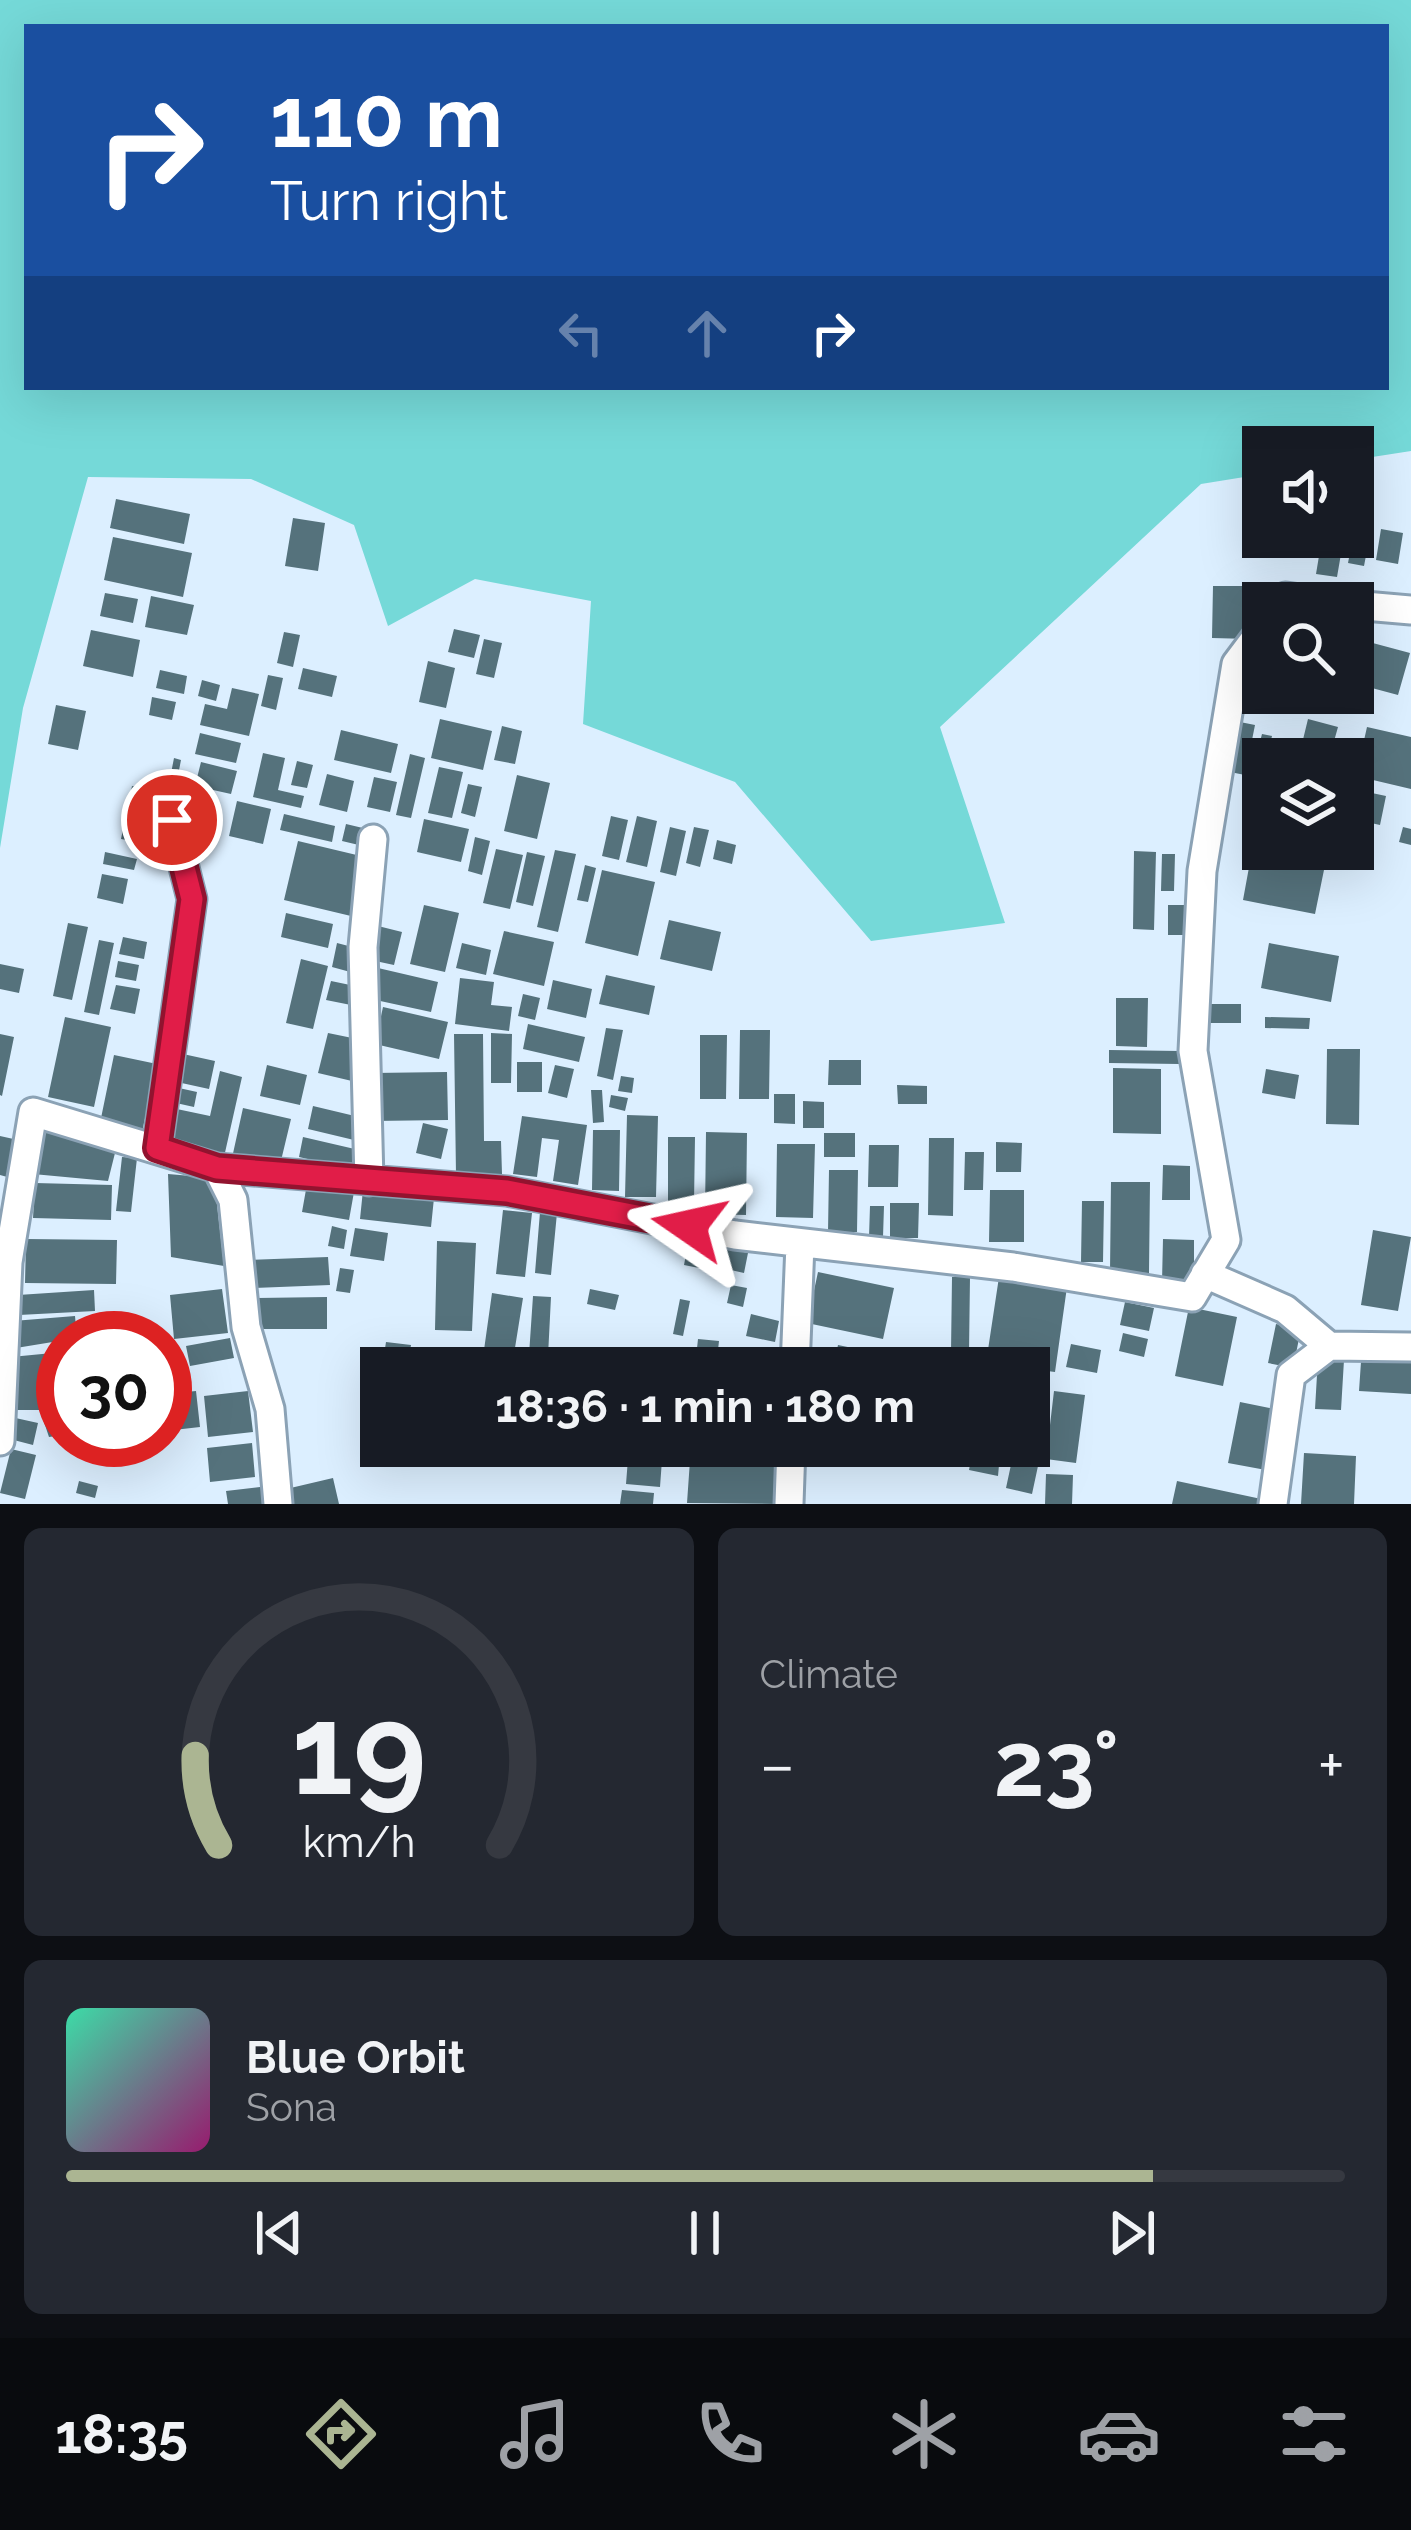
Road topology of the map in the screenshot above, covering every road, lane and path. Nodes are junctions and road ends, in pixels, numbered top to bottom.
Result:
1 (1374, 607) edge
2 (1411, 610) edge
3 (1242, 656) edge
4 (172, 820) dead end
5 (374, 839) dead end
6 (157, 1148) junction
7 (217, 1168) junction
8 (369, 1181) junction
9 (800, 1244) junction
10 (1205, 1274) junction
11 (1329, 1346) junction
12 (796, 1347) edge
13 (1411, 1347) edge
14 (0, 1441) edge
15 (790, 1467) edge
16 (278, 1504) edge
17 (789, 1504) edge
18 (1273, 1504) edge

1 - 2 street
3 - 10 street
4 - 6 street
5 - 8 street
6 - 7 street
6 - 14 street
7 - 8 street
7 - 16 street
8 - 9 street
9 - 10 street
9 - 12 street
10 - 11 street
11 - 13 street
11 - 18 street
15 - 17 street

